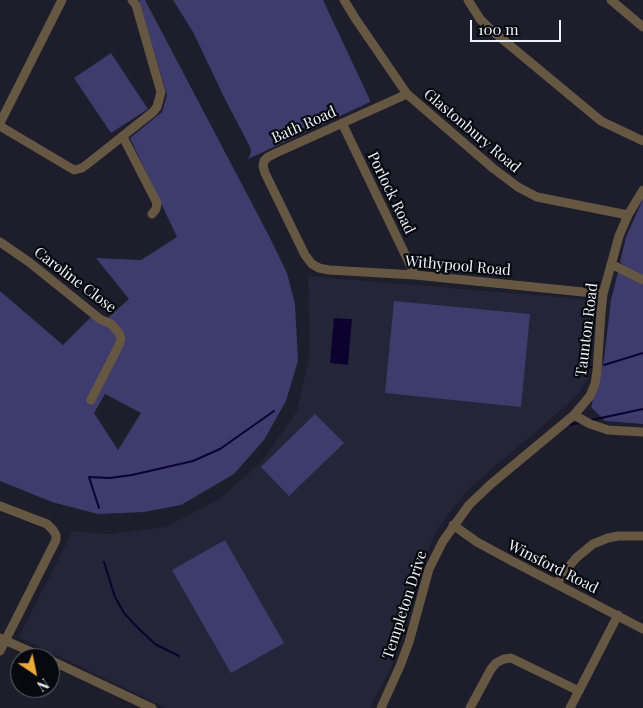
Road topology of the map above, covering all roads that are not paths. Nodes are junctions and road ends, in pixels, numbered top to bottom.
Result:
1 (62, 0) edge
2 (132, 0) edge
3 (344, 0) edge
4 (468, 0) edge
5 (611, 0) edge
6 (643, 27) edge
7 (407, 94) junction
8 (0, 124) edge
9 (342, 124) junction
10 (123, 137) junction
11 (643, 141) edge
12 (643, 190) edge
13 (152, 214) dead end
14 (628, 215) junction
15 (0, 242) edge
16 (312, 264) joint
17 (611, 264) junction
18 (415, 275) junction
19 (643, 280) edge
20 (603, 294) junction
21 (91, 400) dead end
22 (574, 415) junction
23 (643, 432) edge
24 (0, 506) edge
25 (453, 526) junction
26 (643, 536) edge
27 (557, 584) junction
28 (618, 615) junction
29 (643, 629) edge
30 (3, 639) edge
31 (23, 648) edge
32 (0, 652) edge
33 (60, 665) edge
34 (579, 691) junction
35 (152, 708) edge
36 (381, 708) edge
37 (470, 708) edge
38 (570, 708) edge

1 - 8 street
2 - 10 street
3 - 7 street, Glastonbury Road
4 - 11 street
5 - 6 street
7 - 9 street, Bath Road
7 - 14 street, Glastonbury Road
8 - 10 street
9 - 16 street, Bath Road
9 - 18 street, Porlock Road
10 - 13 street
12 - 14 street, Taunton Road
14 - 17 street, Taunton Road
15 - 21 street, Caroline Close
16 - 18 street, Withypool Road
17 - 19 street
17 - 20 street, Taunton Road
18 - 20 street, Withypool Road
20 - 22 street, Taunton Road
22 - 23 street
22 - 25 street, Templeton Drive
24 - 30 street
25 - 27 street, Winsford Road
25 - 36 street, Templeton Drive
26 - 27 street
27 - 28 street, Winsford Road
28 - 29 street, Winsford Road
28 - 34 street
30 - 31 street
30 - 32 street
33 - 35 street
34 - 37 street
34 - 38 street

